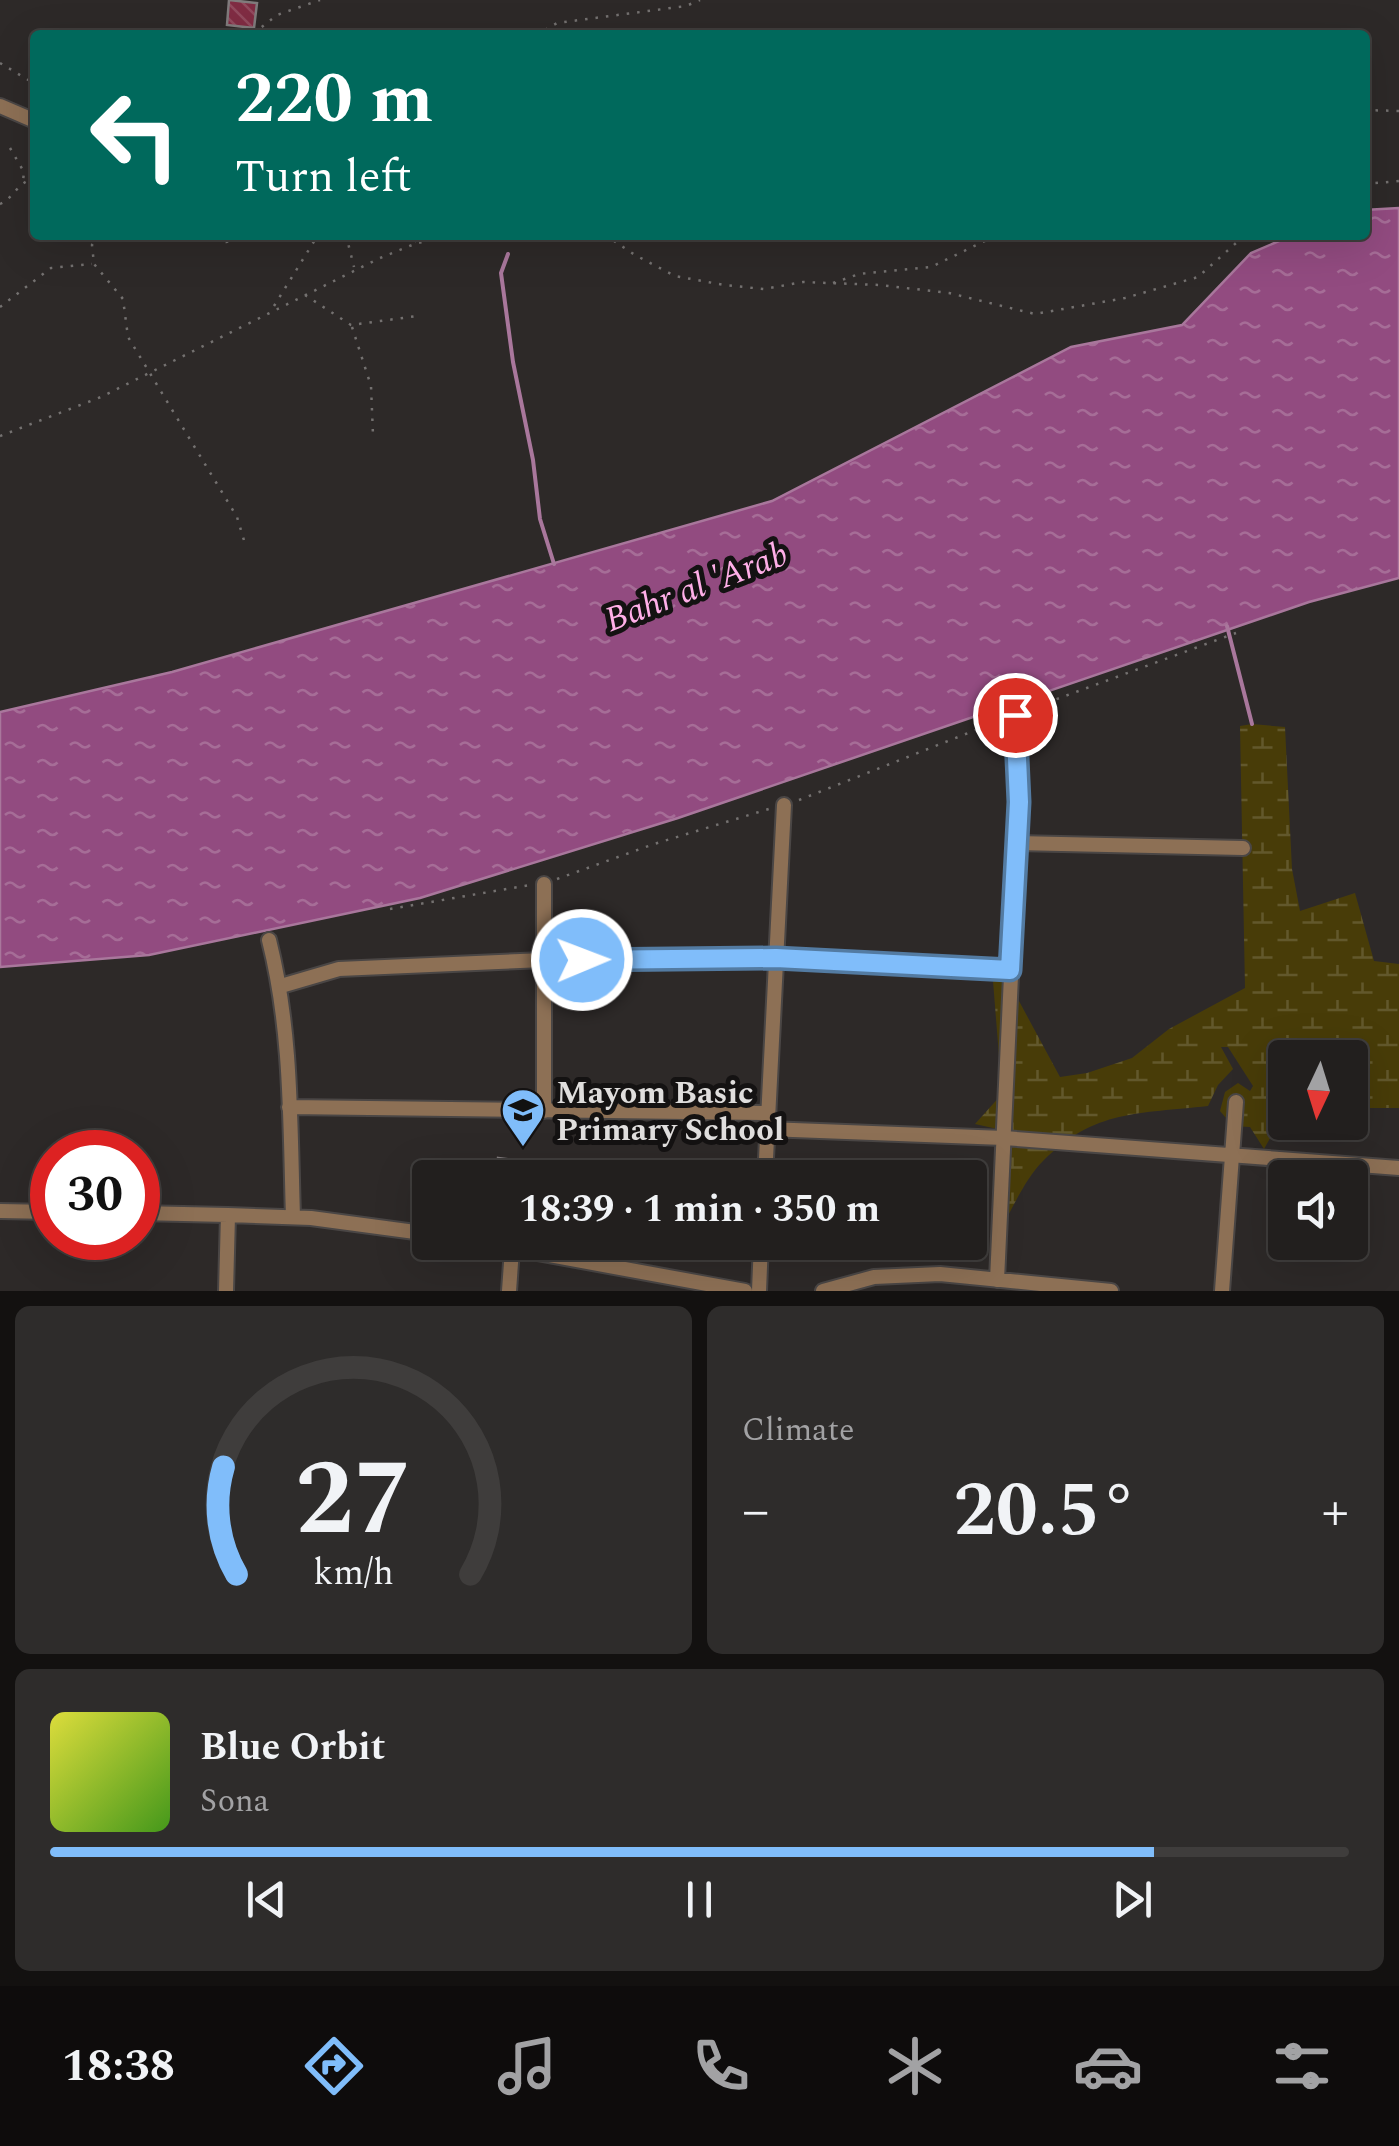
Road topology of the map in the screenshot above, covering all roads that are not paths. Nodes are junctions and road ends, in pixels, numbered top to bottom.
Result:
1 (0, 106) edge
2 (30, 119) edge
3 (1015, 715) road end
4 (784, 805) road end
5 (1016, 843) junction
6 (1243, 848) dead end
7 (544, 884) road end
8 (269, 940) dead end
9 (776, 958) junction
10 (544, 960) junction
11 (1010, 970) junction
12 (281, 986) junction
13 (1236, 1102) dead end
14 (289, 1107) junction
15 (544, 1110) junction
16 (768, 1121) junction
17 (1004, 1138) junction
18 (1232, 1154) junction
19 (766, 1160) edge
20 (1399, 1168) edge
21 (0, 1211) edge
22 (30, 1212) edge
23 (160, 1213) edge
24 (228, 1214) junction
25 (293, 1217) junction
26 (412, 1232) edge
27 (511, 1260) edge
28 (577, 1260) edge
29 (760, 1260) edge
30 (997, 1280) junction
31 (1026, 1287) edge
32 (738, 1290) edge
33 (226, 1291) edge
34 (509, 1291) edge
35 (759, 1291) edge
36 (823, 1291) edge
37 (1111, 1291) edge
38 (1222, 1291) edge

1 - 2 street
3 - 5 street
4 - 9 street
5 - 6 street
5 - 11 street
7 - 10 street
8 - 12 street
9 - 10 street
9 - 11 street
9 - 16 street
10 - 12 street
10 - 15 street
11 - 17 street
12 - 14 street
13 - 18 street
14 - 15 street
14 - 25 street
15 - 16 street
16 - 17 street
16 - 19 street
17 - 18 street
17 - 30 street
18 - 20 street
18 - 38 street
21 - 22 street
23 - 24 street
24 - 25 street
24 - 33 street
25 - 26 street
27 - 34 street
28 - 32 street
29 - 35 street
30 - 31 street
30 - 36 street
31 - 37 street

